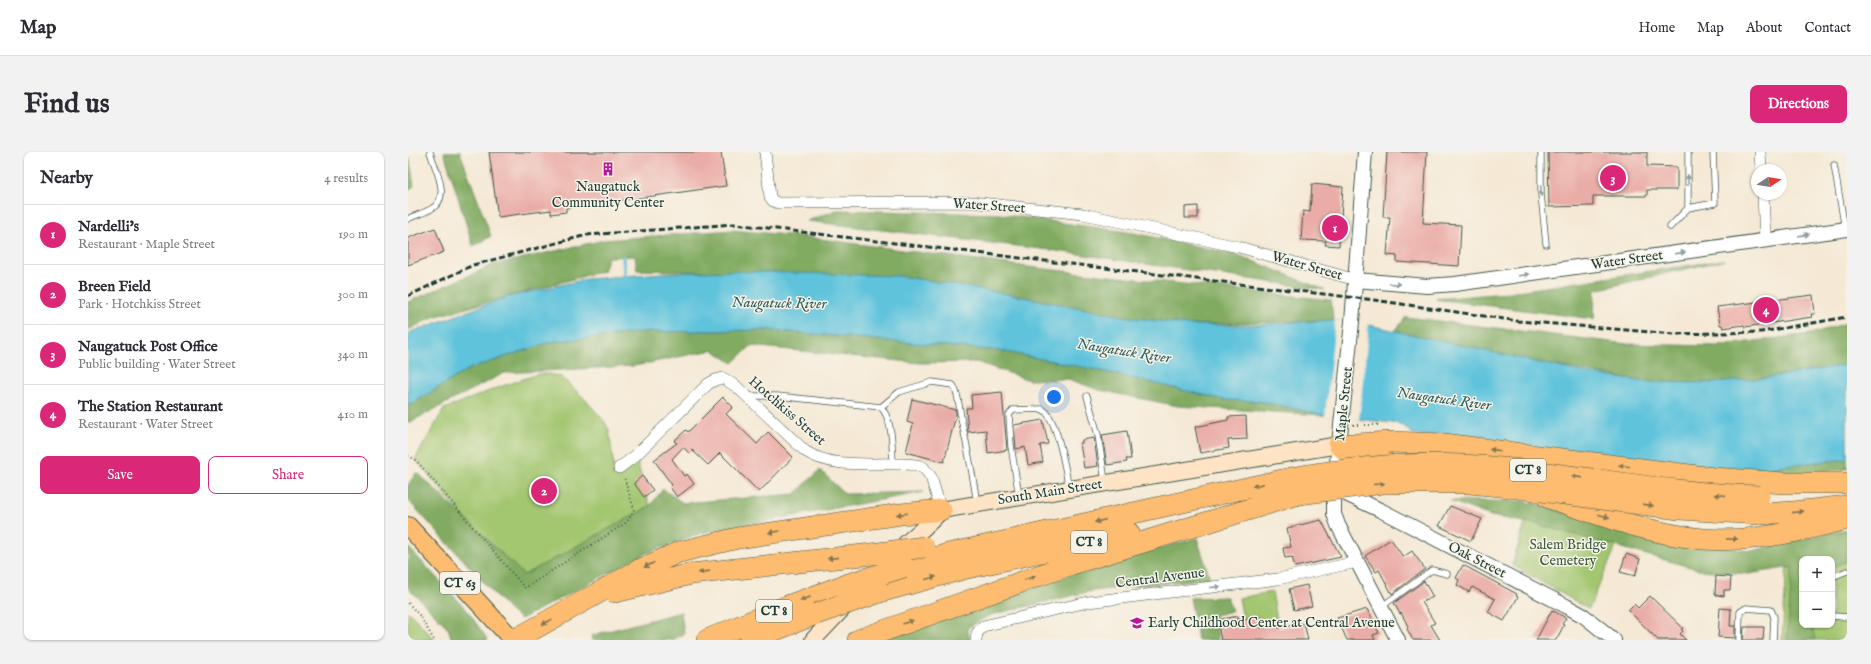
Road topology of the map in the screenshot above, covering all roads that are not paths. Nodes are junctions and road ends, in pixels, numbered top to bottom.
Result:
1 (430, 152) edge
2 (765, 152) edge
3 (1365, 152) edge
4 (1541, 152) edge
5 (1688, 152) edge
6 (1713, 152) edge
7 (1760, 152) edge
8 (1761, 164) edge
9 (1834, 164) dead end
10 (1762, 200) edge
11 (1688, 208) junction
12 (408, 219) edge
13 (1670, 227) dead end
14 (1846, 229) edge
15 (1765, 240) junction
16 (1546, 244) dead end
17 (1356, 280) junction
18 (747, 396) junction
19 (1087, 396) dead end
20 (881, 407) junction
21 (1339, 445) junction
22 (893, 464) junction
23 (619, 468) road end
24 (1106, 483) junction
25 (1847, 483) edge
26 (1298, 486) junction
27 (1847, 487) edge
28 (1069, 489) junction
29 (1334, 491) junction
30 (1019, 497) junction
31 (1760, 497) junction
32 (977, 504) junction
33 (1847, 506) edge
34 (941, 510) junction
35 (1847, 519) edge
36 (408, 526) edge
37 (1071, 527) junction
38 (1357, 562) junction
39 (1847, 571) edge
40 (1446, 574) dead end
41 (1835, 576) edge
42 (580, 603) junction
43 (1381, 607) junction
44 (1835, 616) edge
45 (1847, 617) edge
46 (513, 640) edge
47 (707, 640) edge
48 (750, 640) edge
49 (813, 640) edge
50 (858, 640) edge
51 (976, 640) edge
52 (1398, 640) edge
53 (1614, 640) edge
54 (1739, 640) edge
55 (1773, 640) edge

1 - 12 lane
2 - 17 street, Water Street
3 - 17 street, Maple Street
4 -> 16 lane
11 -> 5 lane
6 - 11 lane
7 - 8 street
9 - 14 lane
10 - 15 street
11 - 13 lane
15 -> 14 street, Water Street
17 -> 15 street, Water Street
17 - 21 street, Maple Street
18 - 20 lane
18 - 22 street, Hotchkiss Street
18 - 23 street, Hotchkiss Street
19 - 24 lane
20 - 22 lane
20 - 32 lane
21 - 24 main road, South Main Street
21 - 29 street, Maple Street
31 -> 21 highway
21 -> 35 highway
22 - 34 street, Hotchkiss Street
24 - 28 main road, South Main Street
25 - 31 highway
26 - 31 highway, CT 8, bridge
26 -> 37 highway, CT 8
48 -> 26 highway, CT 8, bridge
50 -> 26 highway
27 - 31 highway, CT 8
28 - 30 main road, South Main Street
28 - 30 lane
29 - 38 street, Maple Street
29 - 53 street, Oak Street
30 - 32 main road, South Main Street
31 -> 33 highway, CT 8
32 - 34 main road, South Main Street
34 -> 42 highway
34 - 49 main road
36 - 46 main road, CT 63
37 -> 42 highway, bridge
37 -> 47 highway, CT 8, bridge
38 - 43 street, Maple Street
51 -> 38 street, Central Avenue
39 - 41 lane
40 - 43 lane
42 -> 46 highway
43 - 52 street, Maple Street
44 - 45 lane
54 - 55 lane

